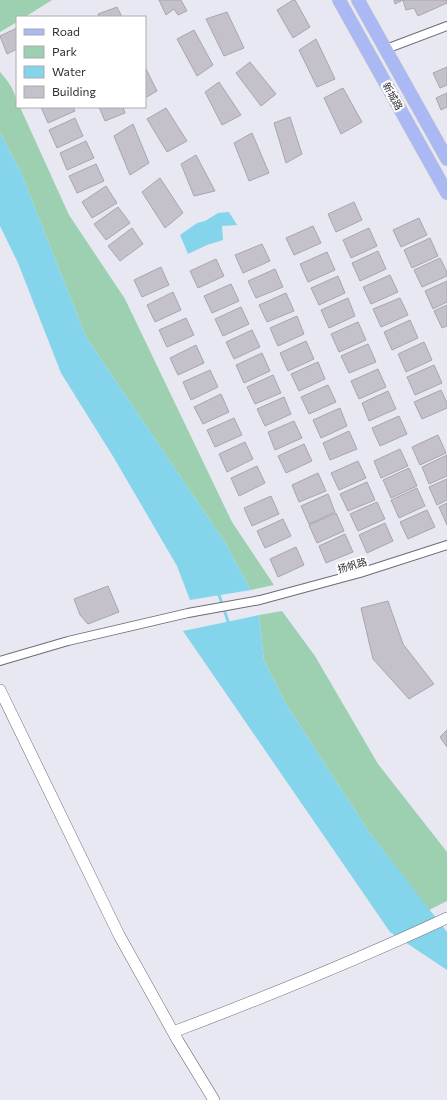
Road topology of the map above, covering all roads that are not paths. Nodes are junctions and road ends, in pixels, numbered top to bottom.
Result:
1 (340, 0) edge
2 (358, 0) edge
3 (447, 26) edge
4 (386, 49) junction
5 (447, 159) edge
6 (447, 193) edge
7 (447, 545) edge
8 (0, 662) edge
9 (0, 690) edge
10 (447, 918) edge
11 (173, 1032) junction
12 (214, 1100) edge

1 - 6 main road, 新城路
2 - 4 main road, 新城路
3 - 4 street
4 - 5 main road, 新城路
7 - 8 street, 扬帆路
9 - 11 street
10 - 11 street
11 - 12 street

